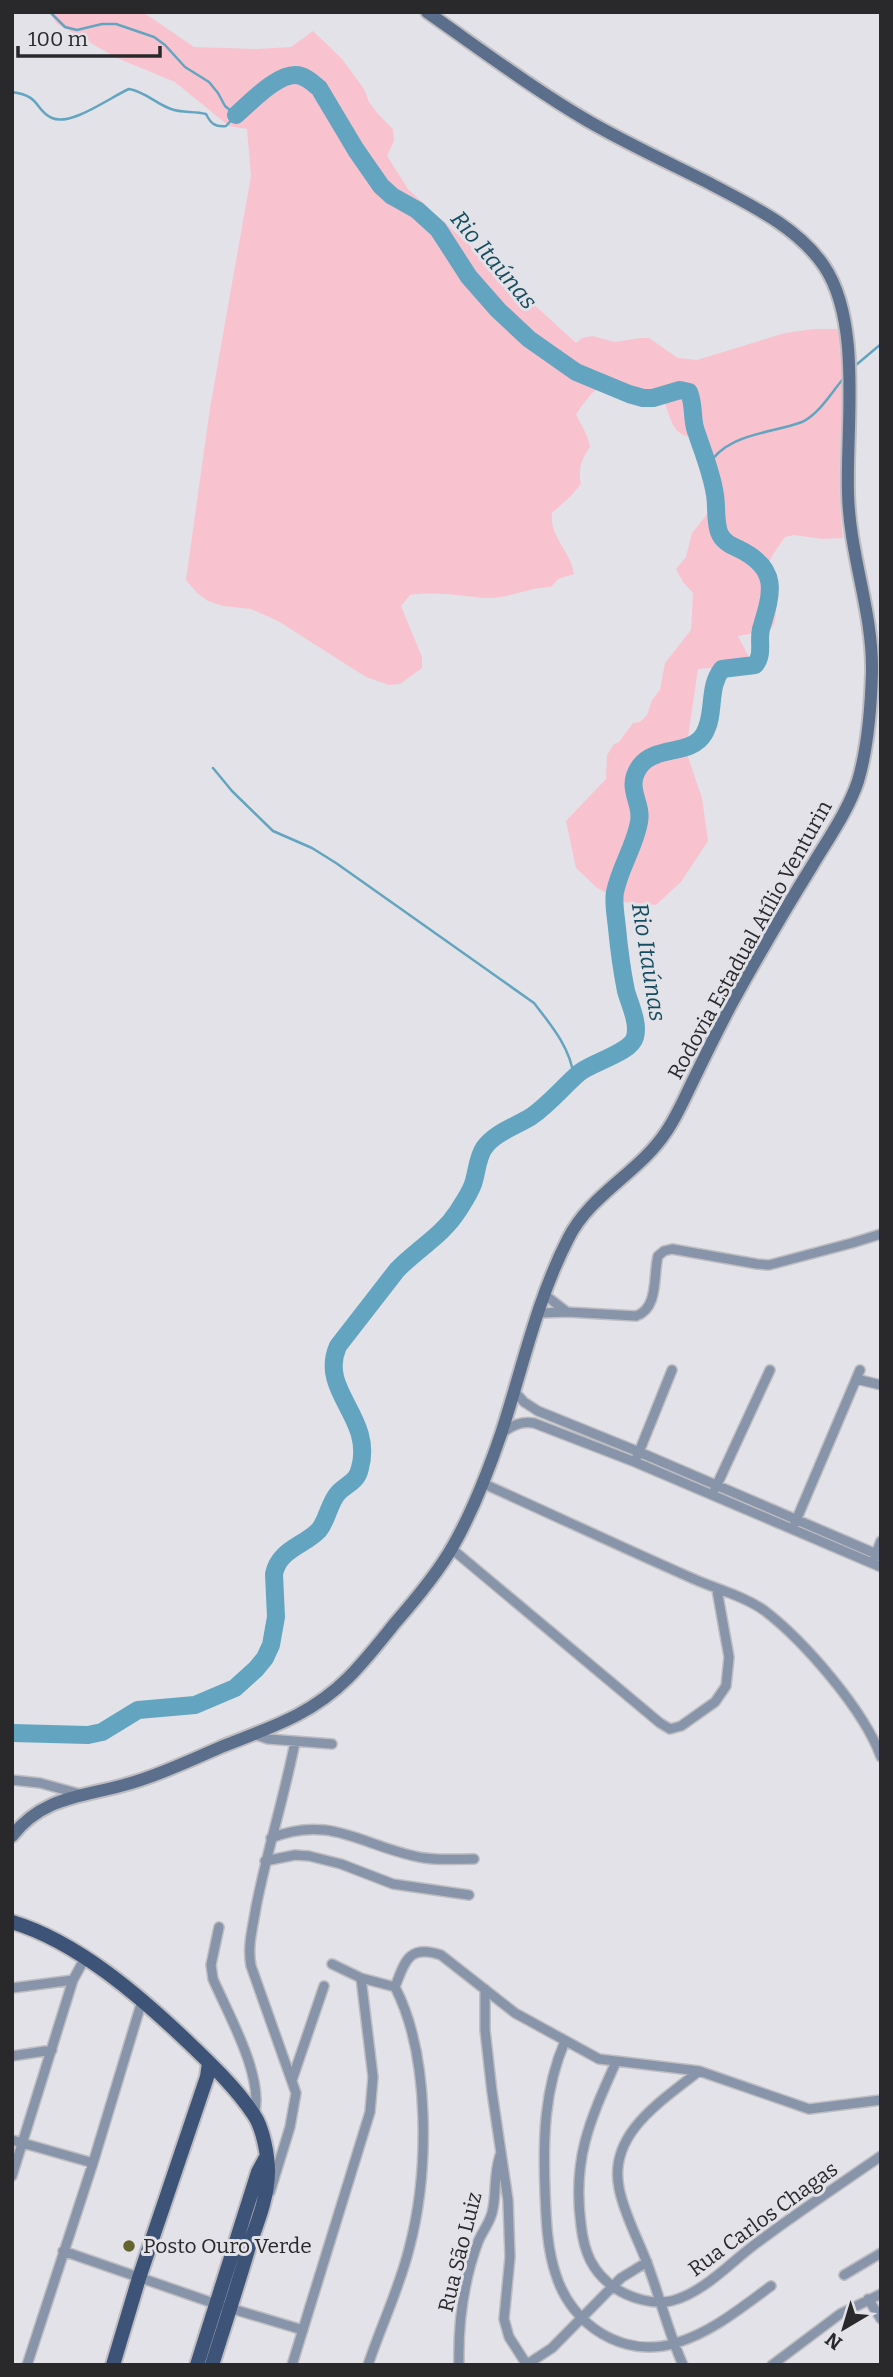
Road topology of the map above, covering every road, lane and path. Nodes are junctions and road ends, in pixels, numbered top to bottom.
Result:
1 (427, 12) edge
2 (881, 1234) edge
3 (545, 1295) junction
4 (567, 1312) junction
5 (539, 1313) junction
6 (672, 1370) dead end
7 (769, 1370) dead end
8 (881, 1385) edge
9 (514, 1391) junction
10 (500, 1434) junction
11 (639, 1452) junction
12 (635, 1462) junction
13 (482, 1483) junction
14 (716, 1486) junction
15 (713, 1496) junction
16 (794, 1525) junction
17 (881, 1541) edge
18 (452, 1549) junction
19 (878, 1555) edge
20 (876, 1565) edge
21 (717, 1590) junction
22 (253, 1734) junction
23 (295, 1742) junction
24 (332, 1744) dead end
25 (881, 1757) edge
26 (12, 1780) edge
27 (80, 1794) junction
28 (12, 1836) edge
29 (271, 1838) junction
30 (474, 1860) dead end
31 (265, 1861) junction
32 (469, 1895) dead end
33 (12, 1922) edge
34 (219, 1927) dead end
35 (85, 1958) junction
36 (332, 1964) dead end
37 (361, 1978) junction
38 (74, 1980) junction
39 (324, 1986) dead end
40 (395, 1987) junction
41 (12, 1988) edge
42 (485, 1990) junction
43 (142, 2001) junction
44 (186, 2040) junction
45 (565, 2041) junction
46 (52, 2050) junction
47 (12, 2056) edge
48 (616, 2062) junction
49 (209, 2063) junction
50 (699, 2071) junction
51 (292, 2080) junction
52 (200, 2095) junction
53 (881, 2099) edge
54 (254, 2116) junction
55 (12, 2140) edge
56 (23, 2142) junction
57 (502, 2150) junction
58 (881, 2156) edge
59 (93, 2163) junction
60 (12, 2176) edge
61 (257, 2201) junction
62 (63, 2251) junction
63 (881, 2253) edge
64 (647, 2262) junction
65 (844, 2275) dead end
66 (139, 2278) junction
67 (771, 2286) dead end
68 (613, 2287) junction
69 (881, 2294) edge
70 (868, 2300) junction
71 (662, 2302) junction
72 (223, 2306) junction
73 (583, 2319) junction
74 (881, 2319) edge
75 (303, 2330) junction
76 (674, 2344) junction
77 (27, 2365) edge
78 (113, 2365) edge
79 (197, 2365) edge
80 (212, 2365) edge
81 (292, 2365) edge
82 (368, 2365) edge
83 (459, 2365) edge
84 (527, 2365) edge
85 (682, 2365) edge
86 (772, 2365) edge

1 - 3 main road, Rodovia Estadual Atílio Venturin
2 - 4 street
3 - 4 street
3 - 5 main road, Rodovia Estadual Atílio Venturin
4 - 5 street
5 - 9 main road, Rodovia Estadual Atílio Venturin
6 - 11 street
7 - 14 street
8 - 16 street
9 - 10 main road, Rodovia Estadual Atílio Venturin
9 - 11 street
10 - 12 street
10 - 13 main road, Rodovia Estadual Atílio Venturin
11 - 12 street
11 - 14 street
12 - 15 street
13 - 18 main road, Rodovia Estadual Atílio Venturin
13 - 21 street
14 - 15 street
14 - 16 street
15 - 16 street
16 - 19 street
16 - 20 street
17 - 19 street
18 - 21 street
18 - 22 main road, Rodovia Estadual Atílio Venturin
19 - 20 street
21 - 25 street
22 - 23 street
22 - 27 main road, Rodovia Estadual Atílio Venturin
23 - 24 street
23 - 29 street
26 - 27 street
27 - 28 main road, Rodovia Estadual Atílio Venturin
29 - 30 street
29 - 31 street
31 - 32 street
31 - 51 street
33 - 35 main road
34 - 54 street
35 - 38 street
35 - 43 main road
36 - 37 street
37 - 40 street
37 - 75 street
38 - 41 street
38 - 46 street
39 - 51 street
40 - 42 street
40 - 82 street
42 - 45 street
42 - 57 street
43 - 44 main road
43 - 59 street
44 - 49 main road
44 - 52 main road
45 - 48 street
45 - 73 street
46 - 47 street
46 - 56 street
48 - 50 street
48 - 68 street
49 - 52 main road
49 - 54 main road
50 - 53 street
50 - 64 street
51 - 61 street
52 - 66 main road
54 - 61 main road
55 - 56 street
56 - 59 street
56 - 60 street
57 - 83 street, Rua São Luiz
57 - 84 street
58 - 71 street, Rua Carlos Chagas
59 - 62 street
61 - 72 main road
62 - 66 street
62 - 77 street
63 - 65 street
64 - 68 street
64 - 71 street
66 - 72 street
66 - 78 main road
67 - 76 street
68 - 71 street
68 - 73 street
69 - 70 street
70 - 74 street
70 - 86 street
71 - 76 street
72 - 75 street
72 - 79 main road
72 - 80 main road
73 - 76 street
73 - 84 street
75 - 81 street
76 - 85 street

